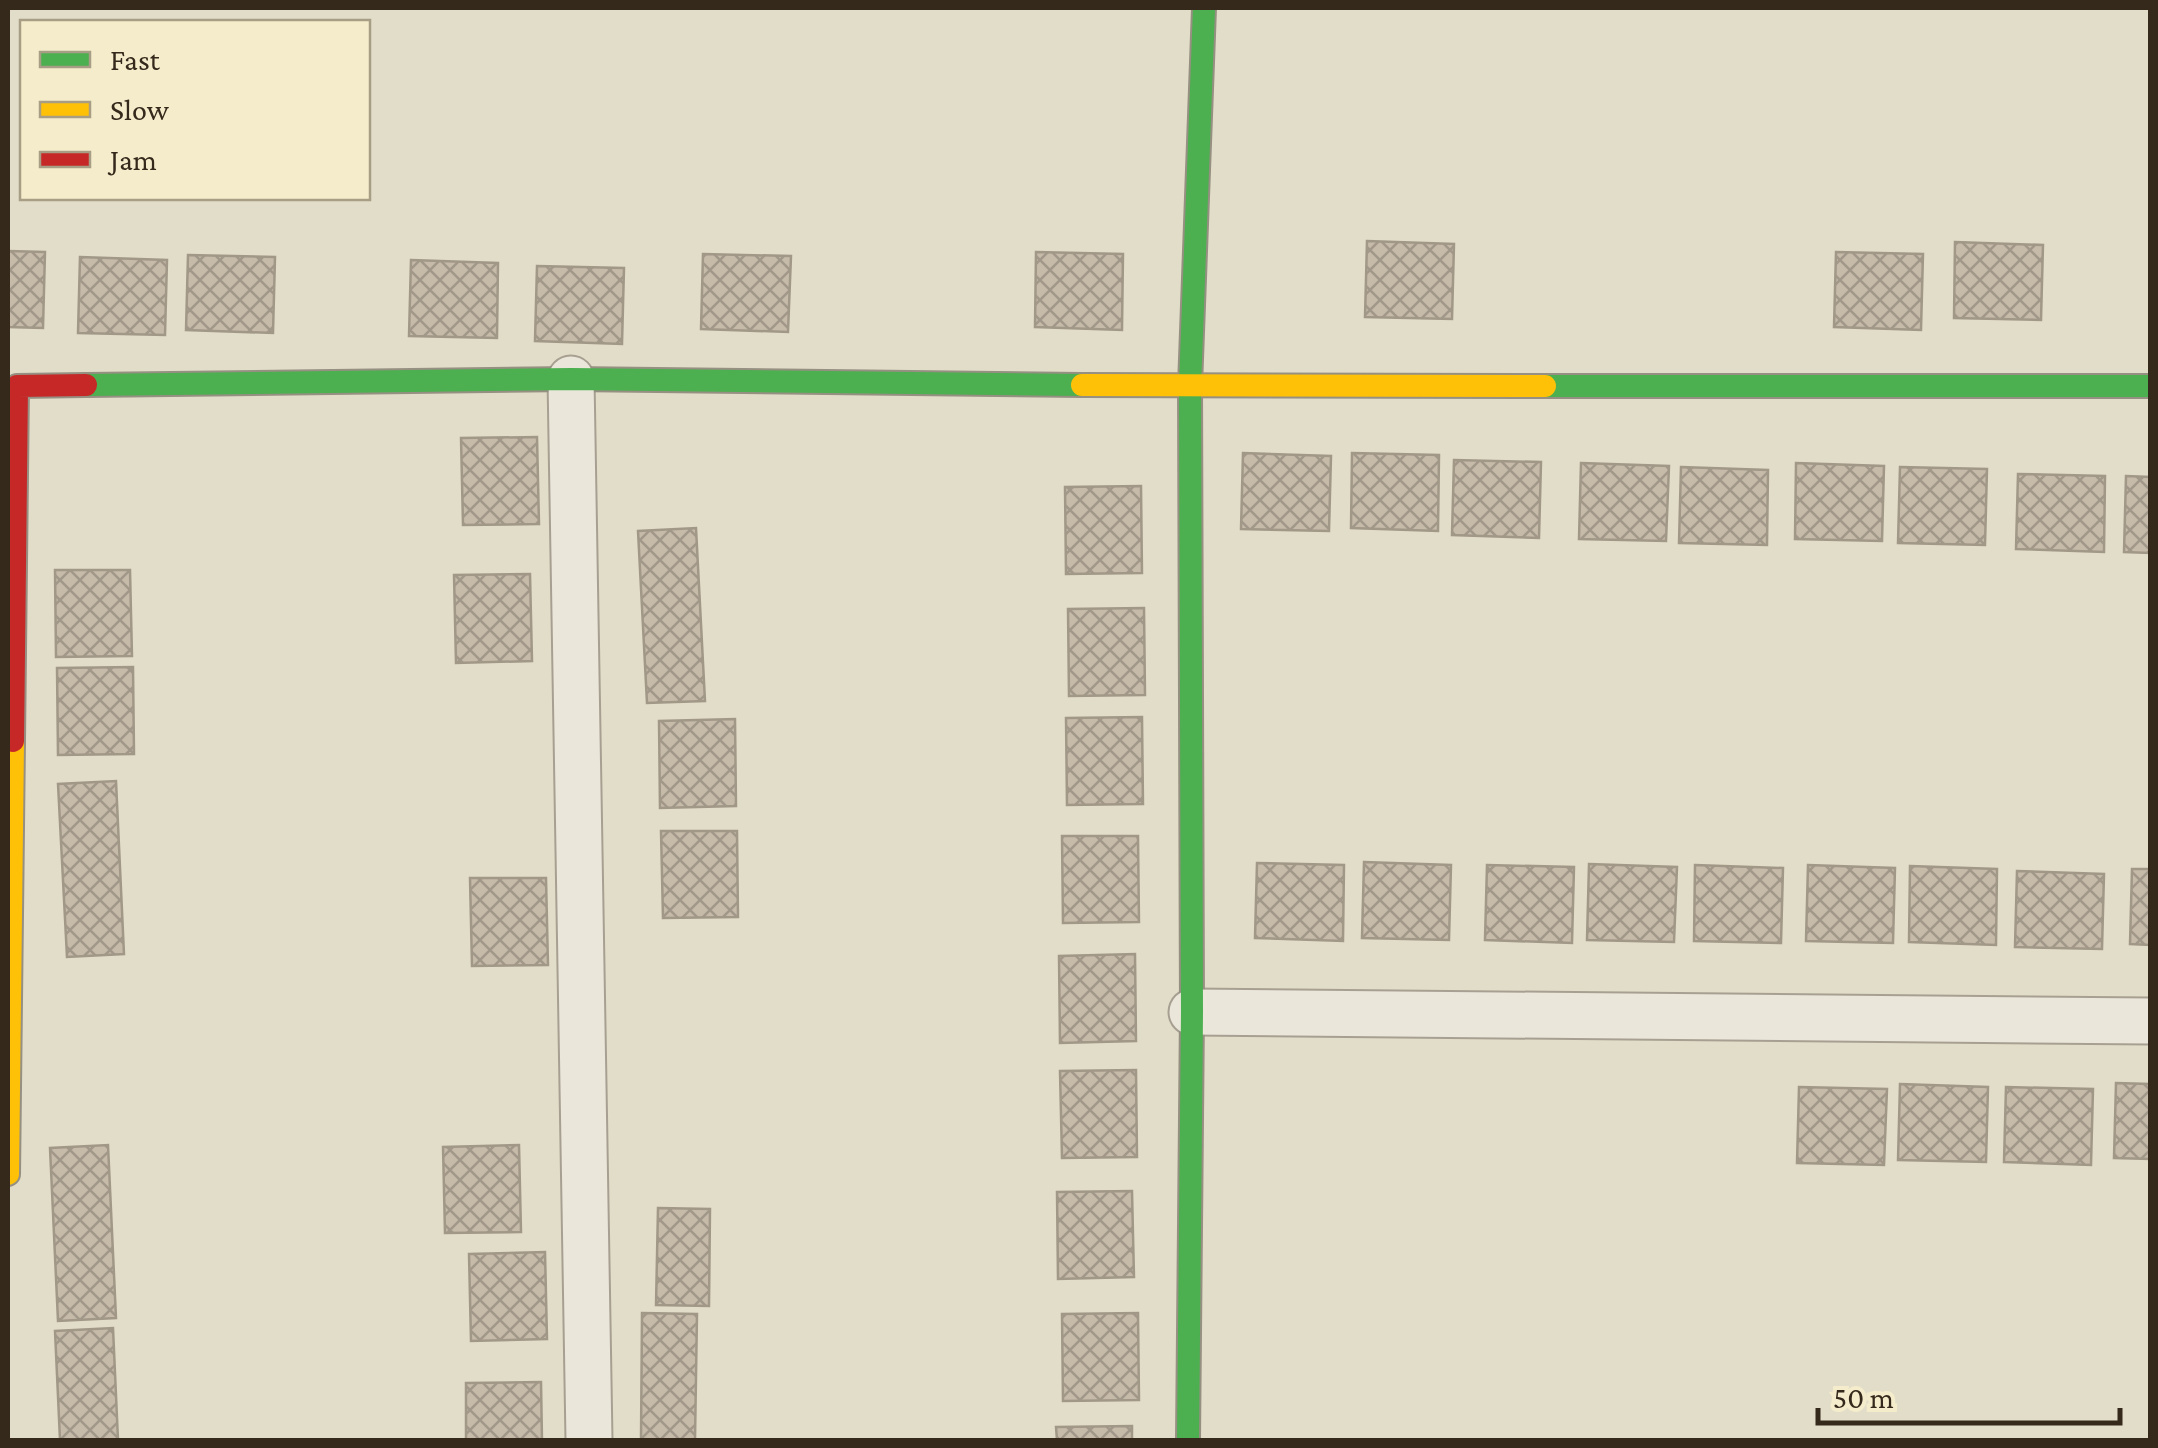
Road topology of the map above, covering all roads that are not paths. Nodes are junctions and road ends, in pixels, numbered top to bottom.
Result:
1 (1204, 8) edge
2 (571, 378) junction
3 (1190, 386) junction
4 (2150, 386) edge
5 (1192, 1012) junction
6 (2150, 1020) edge
7 (8, 1174) edge
8 (589, 1440) edge
9 (1188, 1440) edge

1 - 3 street
2 - 3 street
2 - 7 street
2 - 8 street
3 - 4 street
3 - 5 street
5 - 6 street
5 - 9 street

